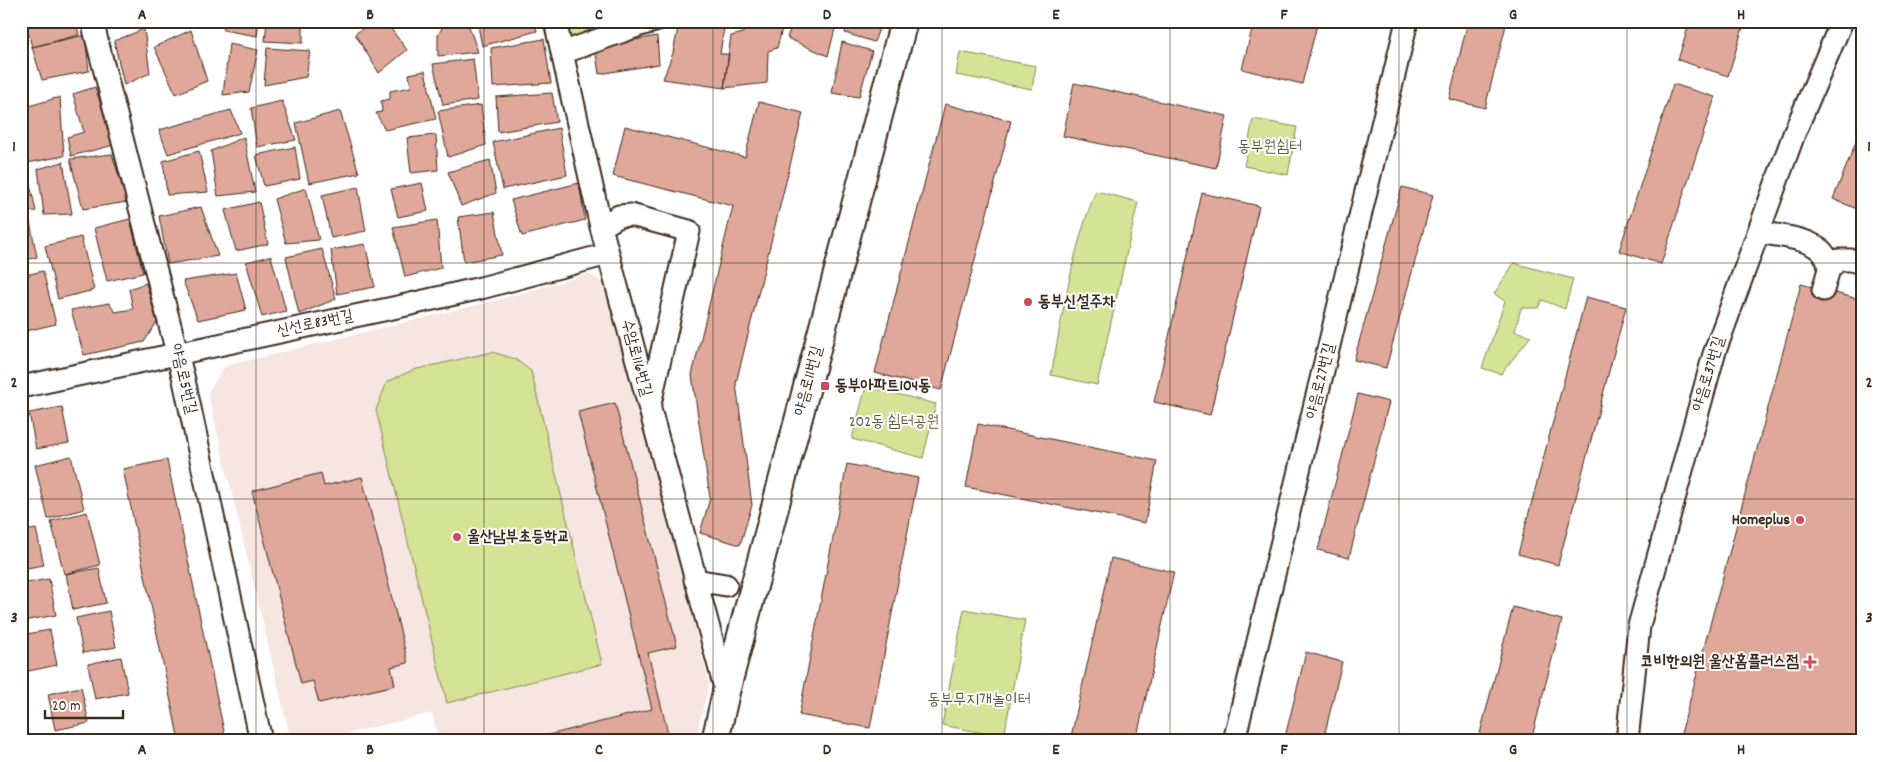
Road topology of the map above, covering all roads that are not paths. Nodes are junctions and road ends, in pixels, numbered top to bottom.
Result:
1 (92, 21) edge
2 (555, 21) edge
3 (655, 21) edge
4 (904, 21) edge
5 (1407, 21) edge
6 (1842, 21) edge
7 (562, 53) junction
8 (601, 227) junction
9 (1758, 232) junction
10 (608, 254) junction
11 (1862, 264) edge
12 (1829, 269) junction
13 (1823, 290) dead end
14 (634, 351) junction
15 (178, 353) junction
16 (660, 357) junction
17 (21, 387) edge
18 (649, 407) junction
19 (696, 580) junction
20 (726, 585) dead end
21 (726, 692) junction
22 (261, 741) edge
23 (715, 741) edge
24 (1234, 741) edge
25 (1627, 741) edge

1 - 15 street, 야음로5번길
2 - 7 street, 수암로116번길
3 - 7 street
4 - 21 street, 야음로11번길
5 - 24 street, 야음로27번길
6 - 9 street, 야음로37번길
7 - 8 street, 수암로116번길
8 - 10 street, 수암로116번길
8 - 16 street
9 - 12 street
9 - 25 street, 야음로37번길
10 - 14 street, 수암로116번길
10 - 15 street, 신선로83번길
11 - 12 street
12 - 13 street
14 - 16 street
14 - 18 street, 수암로116번길
15 - 17 street, 신선로83번길
15 - 22 street, 야음로5번길
16 - 18 street
18 - 19 street, 수암로116번길
19 - 20 street
19 - 21 street, 수암로116번길
21 - 23 street, 야음로11번길

